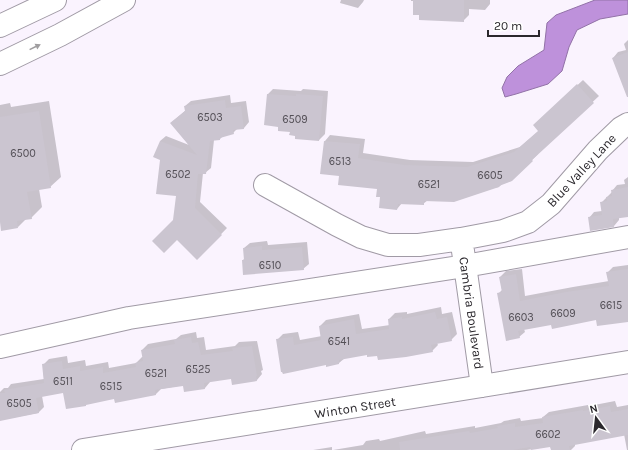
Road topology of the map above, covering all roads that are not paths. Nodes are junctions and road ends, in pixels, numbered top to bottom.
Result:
1 (55, 0) edge
2 (124, 0) edge
3 (0, 26) edge
4 (0, 64) edge
5 (628, 124) edge
6 (265, 185) dead end
7 (628, 237) edge
8 (462, 239) junction
9 (465, 266) junction
10 (0, 348) edge
11 (628, 362) edge
12 (482, 386) junction
13 (83, 450) edge

1 - 3 street
4 -> 2 street
5 - 8 street, Blue Valley Lane
6 - 8 street, Blue Valley Lane
7 - 9 street
8 - 9 street, Cambria Boulevard
9 - 10 street
9 - 12 street, Cambria Boulevard
11 - 12 street, Winton Street
12 - 13 street, Winton Street

